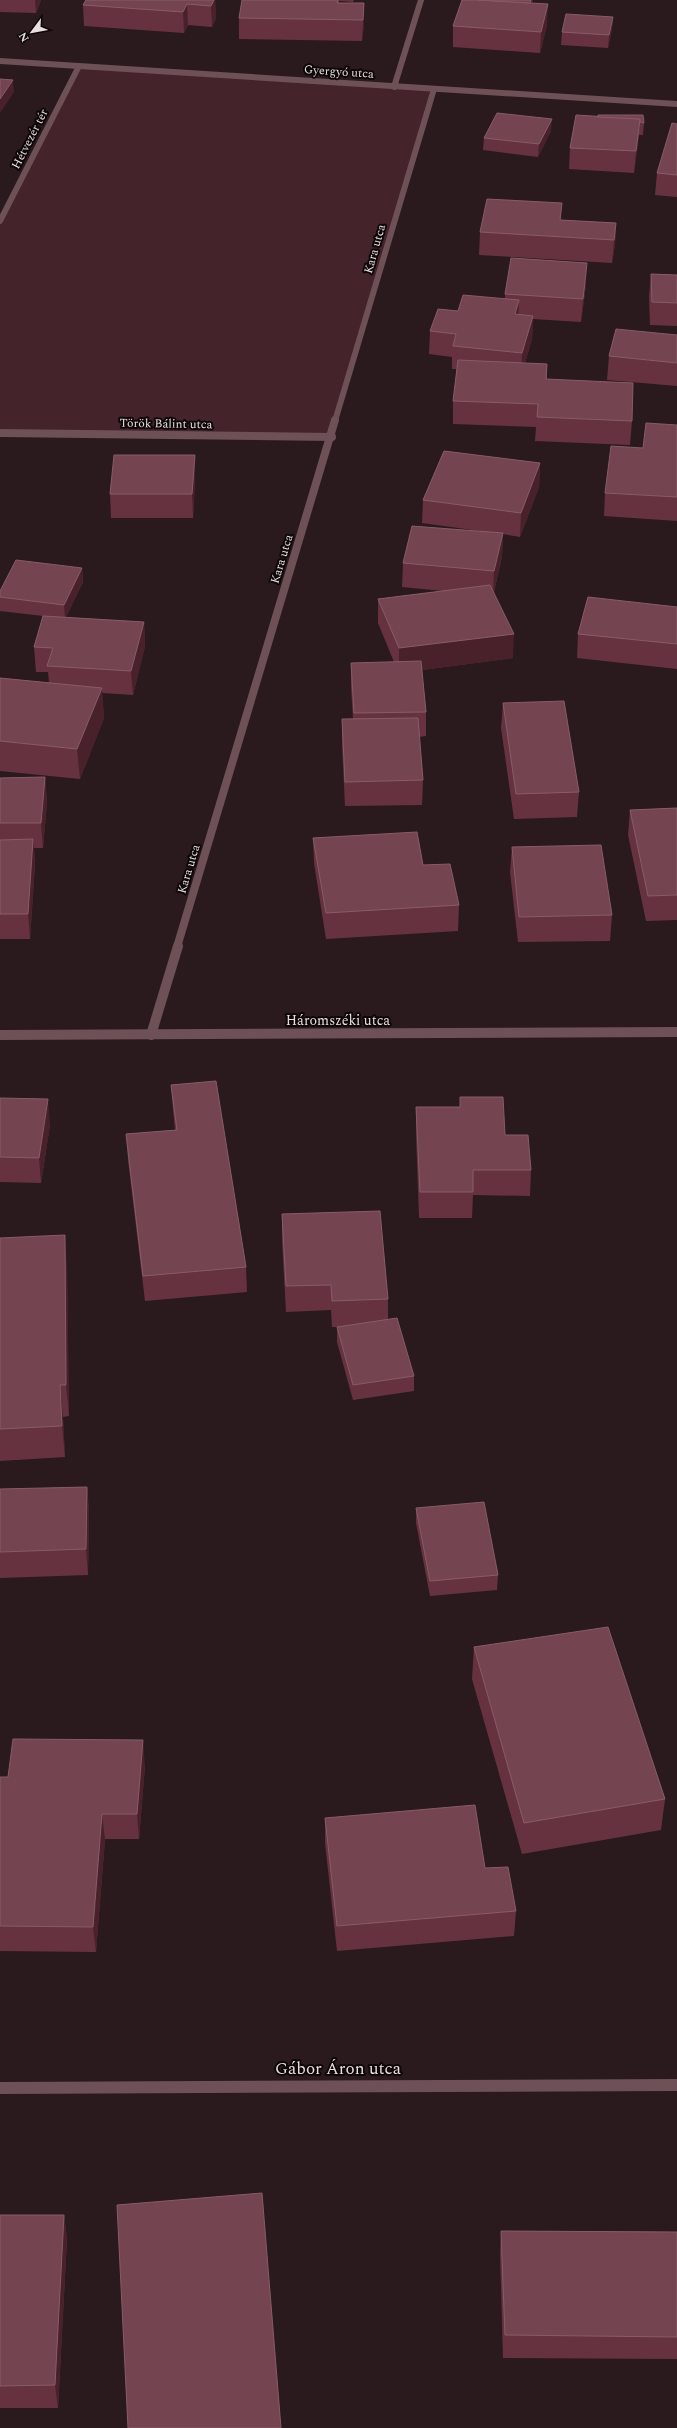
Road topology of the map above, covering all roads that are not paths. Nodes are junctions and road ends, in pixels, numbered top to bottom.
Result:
1 (422, 0) edge
2 (0, 61) edge
3 (79, 66) junction
4 (394, 87) junction
5 (434, 89) junction
6 (677, 104) edge
7 (0, 221) edge
8 (0, 433) edge
9 (332, 437) junction
10 (677, 1032) edge
11 (0, 1035) edge
12 (151, 1035) junction
13 (677, 2085) edge
14 (0, 2088) edge

1 - 4 street
2 - 3 street, Gyergyó utca
3 - 4 street, Gyergyó utca
3 - 7 street, Hétvezér tér
4 - 5 street, Gyergyó utca
5 - 6 street, Gyergyó utca
5 - 9 street, Kara utca
8 - 9 street, Török Bálint utca
9 - 12 street, Kara utca
10 - 12 street, Háromszéki utca
11 - 12 street, Háromszéki utca
13 - 14 street, Gábor Áron utca

